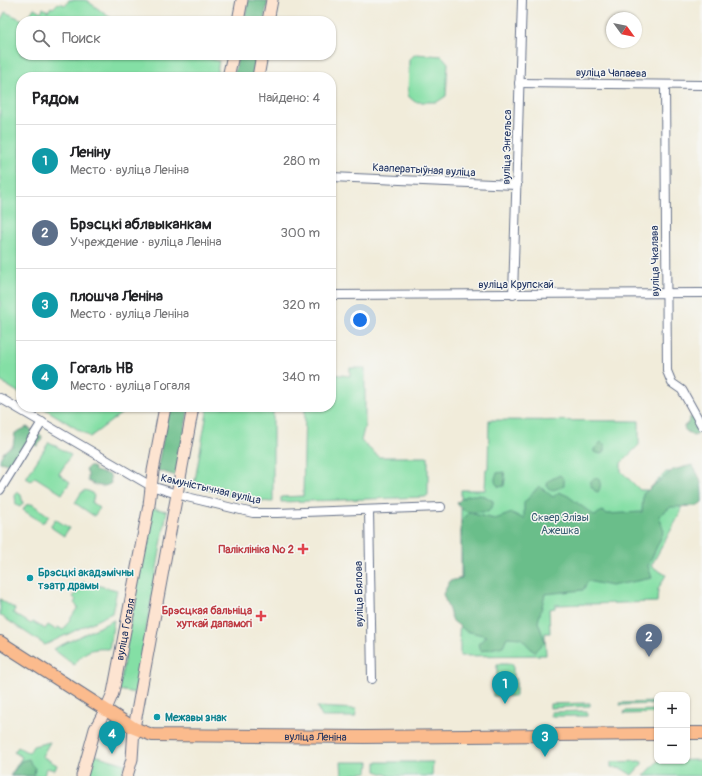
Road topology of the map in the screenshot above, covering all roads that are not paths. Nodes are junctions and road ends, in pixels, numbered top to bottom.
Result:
1 (242, 0) edge
2 (272, 0) edge
3 (522, 0) edge
4 (239, 16) edge
5 (269, 16) edge
6 (231, 60) edge
7 (261, 60) edge
8 (229, 72) edge
9 (259, 72) edge
10 (519, 83) junction
11 (665, 85) junction
12 (702, 85) edge
13 (336, 177) edge
14 (517, 185) junction
15 (666, 293) junction
16 (702, 293) edge
17 (336, 295) edge
18 (514, 295) junction
19 (0, 398) edge
20 (16, 407) edge
21 (24, 412) edge
22 (164, 412) edge
23 (192, 412) edge
24 (42, 422) junction
25 (702, 426) edge
26 (151, 486) junction
27 (0, 490) edge
28 (176, 494) junction
29 (441, 507) dead end
30 (369, 510) junction
31 (0, 642) edge
32 (372, 679) dead end
33 (106, 709) junction
34 (134, 728) junction
35 (690, 733) edge
36 (702, 733) edge
37 (654, 734) edge
38 (82, 776) edge
39 (127, 776) edge

1 - 4 main road
2 - 5 main road
3 - 10 street, вуліца Энгельса
6 - 8 main road
7 - 9 main road
10 - 11 street, вуліца Чапаева
10 - 14 street, вуліца Энгельса
11 - 12 street, вуліца Чапаева
11 - 15 street, вуліца Чкалава
13 - 14 street, Кааператыўная вуліца
14 - 18 street, вуліца Энгельса
15 - 16 street, вуліца Крупскай
15 - 18 street, вуліца Крупскай
15 - 25 street, вуліца Чкалава
17 - 18 street, вуліца Крупскай
19 - 20 street, Камуністычная вуліца
21 - 24 street, Камуністычная вуліца
22 - 26 main road, вуліца Гогаля
23 - 28 main road
24 - 26 street, Камуністычная вуліца
24 - 27 street
26 - 28 street, Камуністычная вуліца
26 - 33 main road, вуліца Гогаля
28 - 30 street, Камуністычная вуліца
28 - 34 main road
29 - 30 street, Камуністычная вуліца
30 - 32 street, вуліца Бялова
31 - 33 main road, вуліца Леніна
33 - 34 main road, вуліца Леніна
33 - 38 main road, вуліца Гогаля
34 - 37 main road, вуліца Леніна
34 - 39 main road
35 - 36 main road

